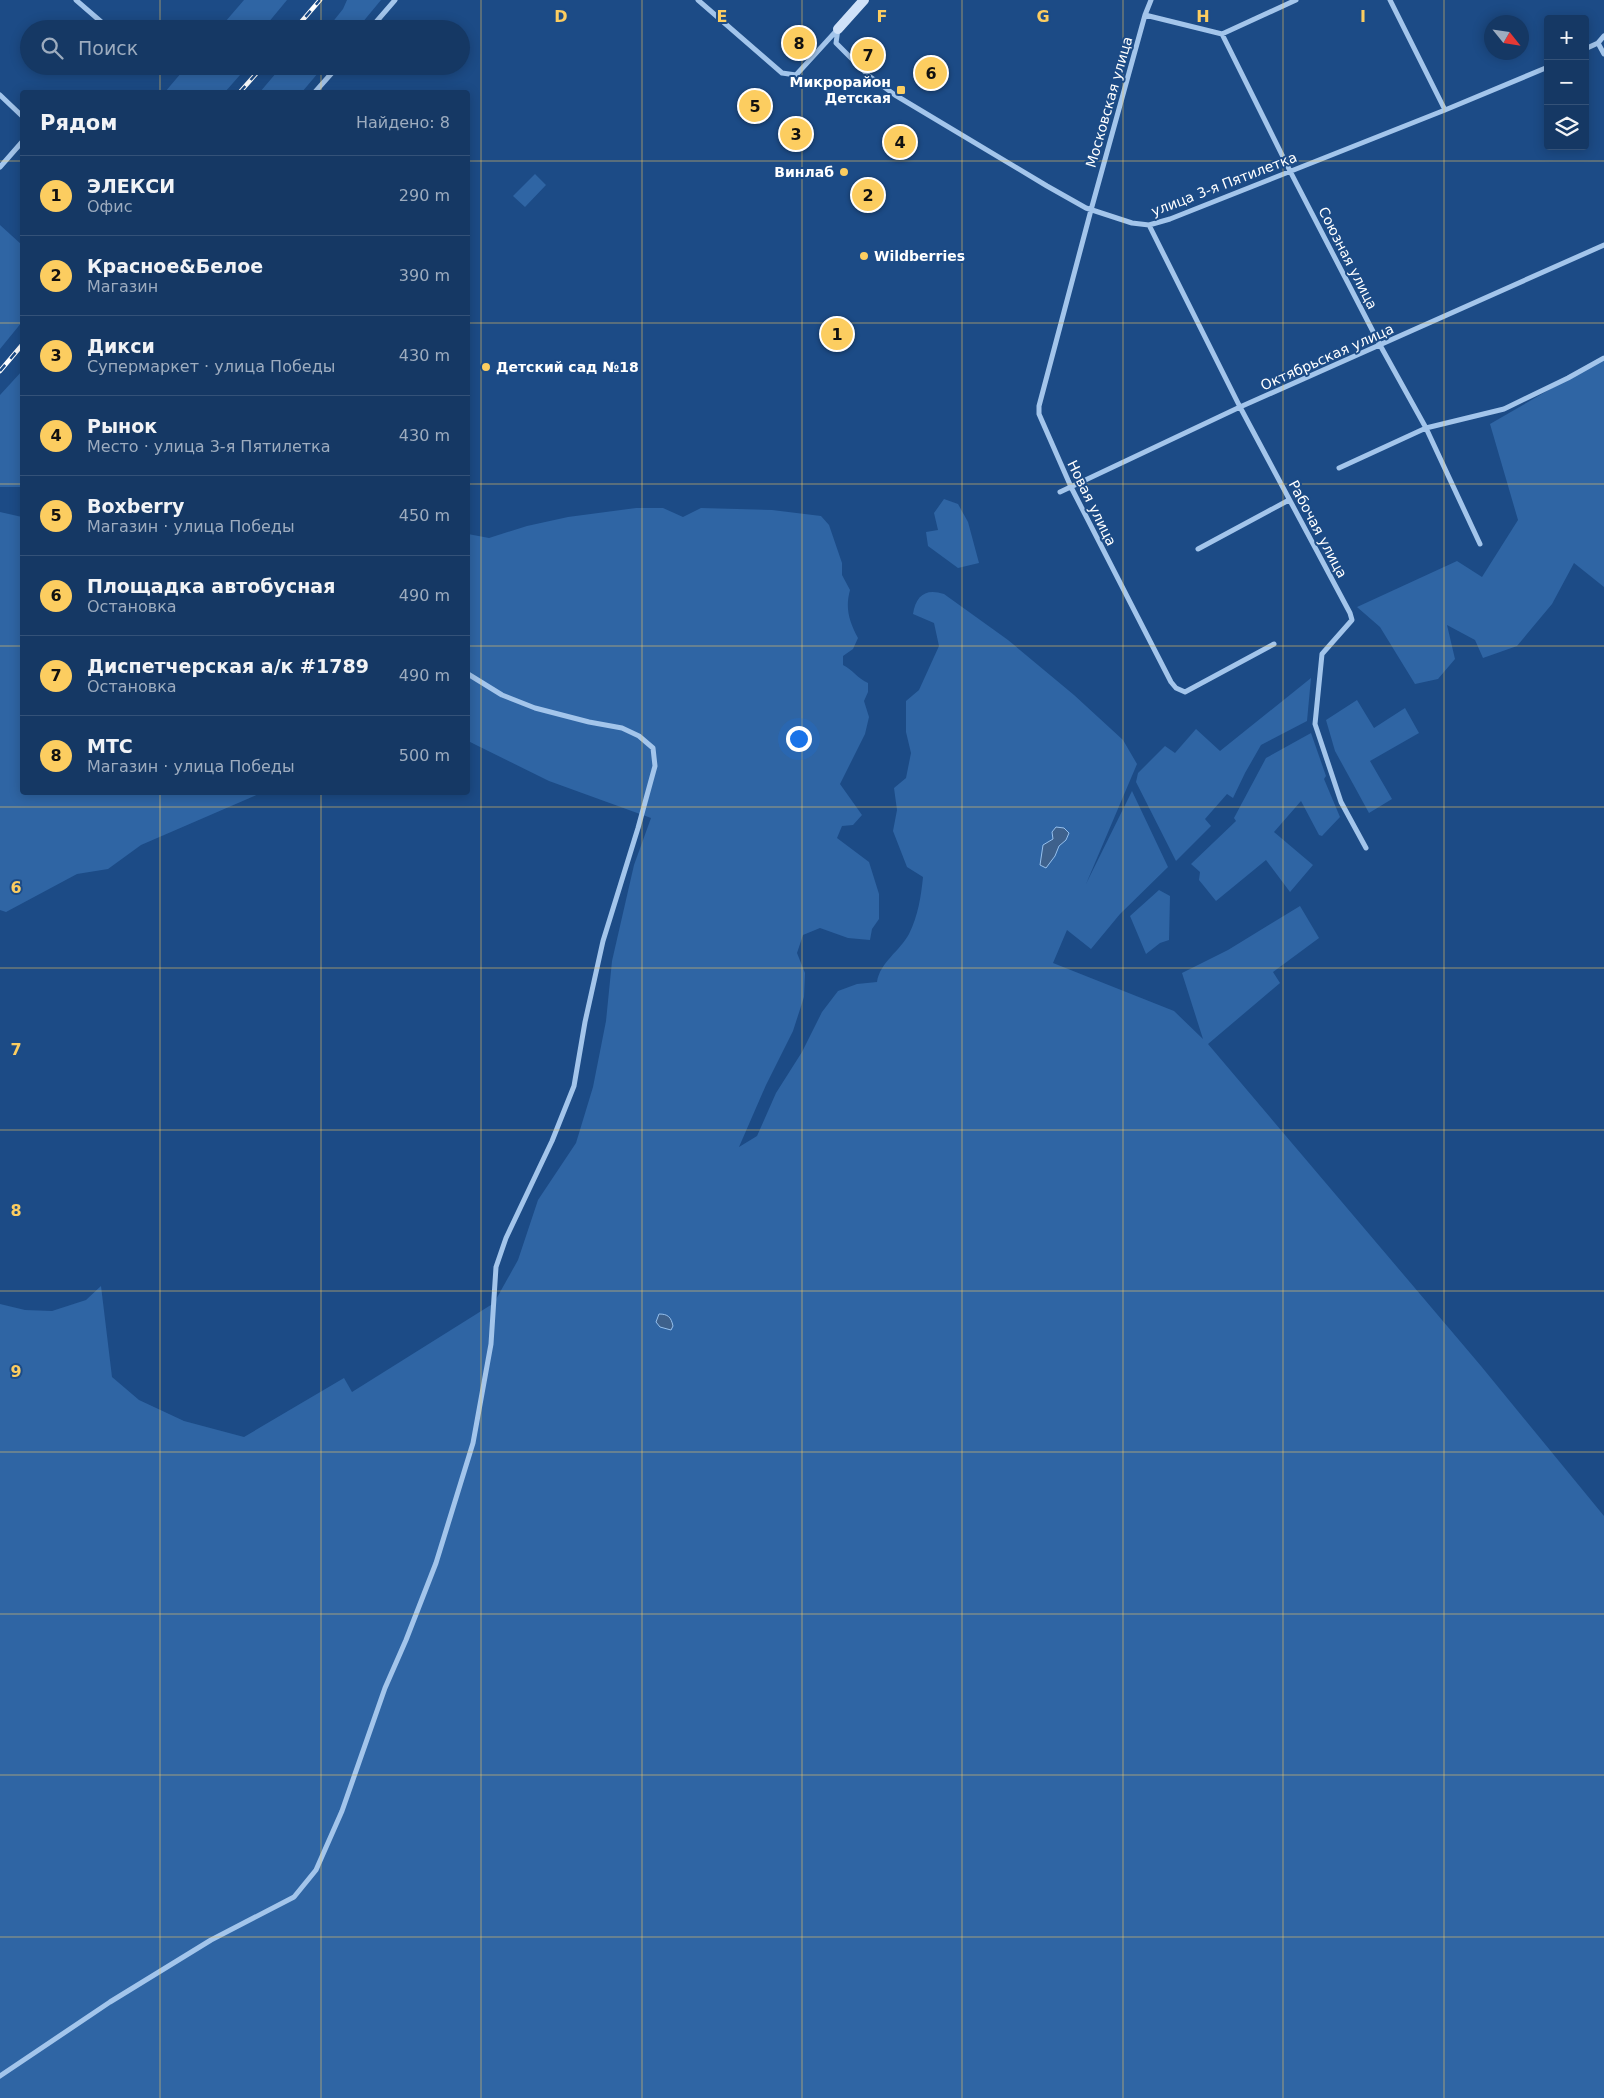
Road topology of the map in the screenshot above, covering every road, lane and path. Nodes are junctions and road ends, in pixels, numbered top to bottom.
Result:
1 (76, 0) edge
2 (395, 0) edge
3 (698, 0) edge
4 (864, 0) edge
5 (1152, 0) edge
6 (1296, 0) edge
7 (1390, 0) edge
8 (1145, 15) junction
9 (99, 20) edge
10 (378, 20) edge
11 (838, 29) junction
12 (1222, 34) junction
13 (1604, 36) edge
14 (1598, 43) junction
15 (1589, 47) edge
16 (1604, 54) edge
17 (1544, 69) edge
18 (330, 75) edge
19 (317, 90) edge
20 (0, 95) edge
21 (1445, 110) junction
22 (20, 114) edge
23 (20, 144) edge
24 (0, 167) edge
25 (1290, 171) junction
26 (1091, 210) junction
27 (1150, 225) junction
28 (1604, 245) edge
29 (1380, 345) junction
30 (1604, 358) edge
31 (1240, 407) junction
32 (1426, 428) junction
33 (1339, 468) dead end
34 (1071, 488) junction
35 (1060, 492) dead end
36 (1289, 500) junction
37 (1480, 544) dead end
38 (1198, 549) dead end
39 (1274, 644) dead end
40 (470, 675) edge
41 (1366, 848) dead end
42 (0, 2076) edge

1 - 9 street
2 - 10 street
3 - 11 street
4 - 11 street
5 - 8 street, Московская улица
6 - 12 street
7 - 21 street
8 - 12 street
8 - 26 street, Московская улица
11 - 26 street, улица 3-я Пятилетка
12 - 25 street, Союзная улица
13 - 14 street
14 - 15 street
14 - 16 street
17 - 21 street, улица 3-я Пятилетка
18 - 19 street
20 - 22 street
21 - 25 street, улица 3-я Пятилетка
23 - 24 street
25 - 27 street, улица 3-я Пятилетка
25 - 29 street, Союзная улица
26 - 27 street, улица 3-я Пятилетка
26 - 34 street, Новая улица
27 - 31 street, Рабочая улица
28 - 29 street, Октябрьская улица
29 - 31 street, Октябрьская улица
29 - 32 street, Союзная улица
30 - 32 street
31 - 34 street, Октябрьская улица
31 - 36 street, Рабочая улица
32 - 33 street
32 - 37 street, Союзная улица
34 - 35 street, Октябрьская улица
34 - 39 street, Новая улица
36 - 38 street
36 - 41 street, Рабочая улица
40 - 42 street

